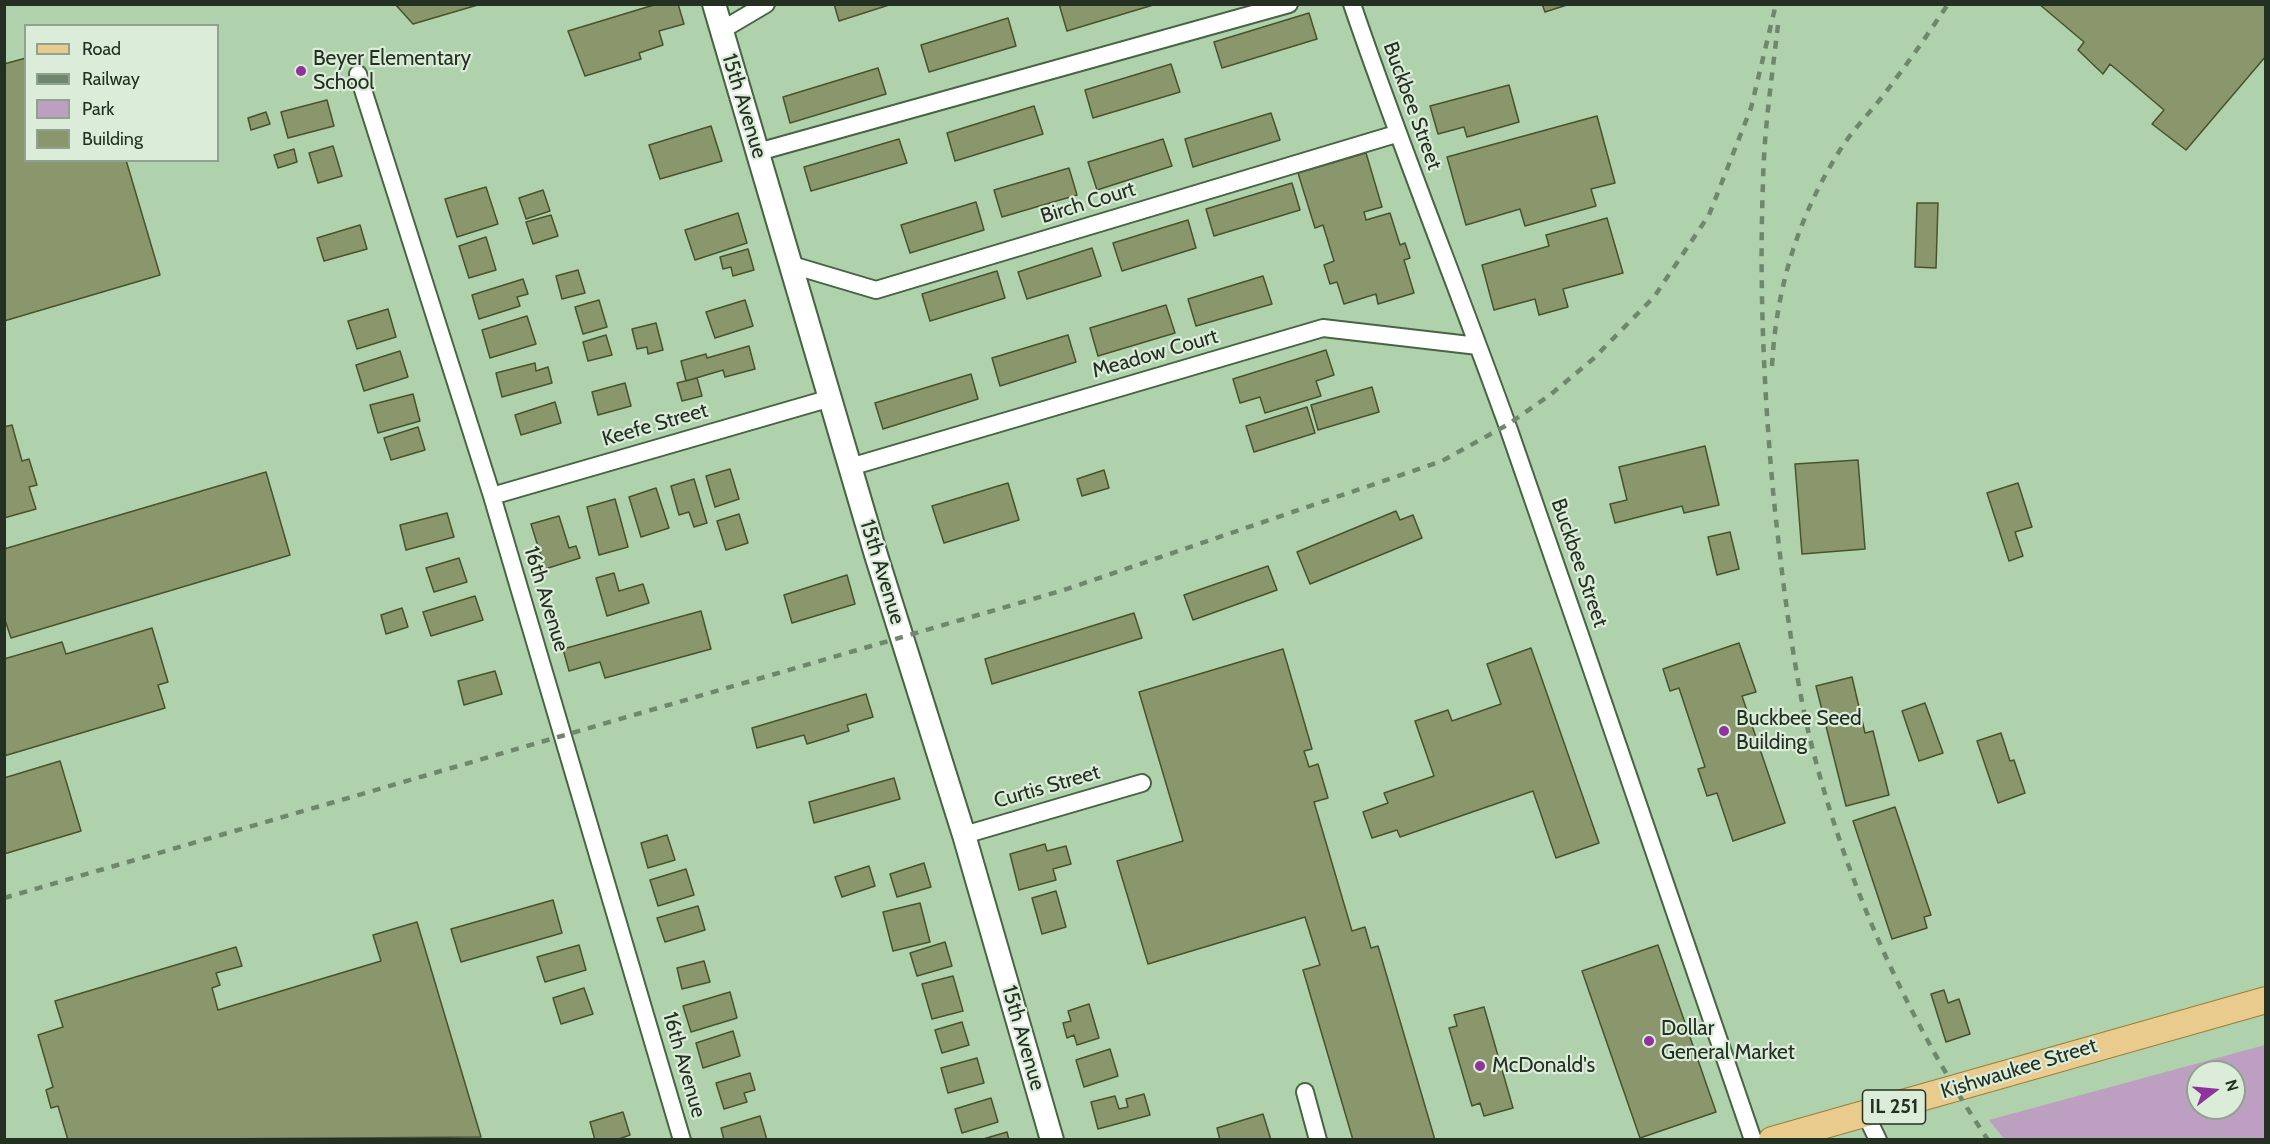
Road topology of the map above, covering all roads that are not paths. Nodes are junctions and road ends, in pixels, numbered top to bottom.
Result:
1 (714, 4) edge
2 (766, 4) edge
3 (1289, 4) edge
4 (1352, 4) edge
5 (722, 30) junction
6 (358, 74) dead end
7 (1396, 134) junction
8 (758, 152) junction
9 (792, 265) junction
10 (1478, 346) junction
11 (831, 398) junction
12 (850, 466) junction
13 (492, 496) junction
14 (1142, 783) dead end
15 (964, 835) junction
16 (2265, 1000) edge
17 (1305, 1092) dead end
18 (1866, 1115) junction
19 (682, 1140) edge
20 (1052, 1140) edge
21 (1318, 1140) edge
22 (1753, 1140) edge
23 (1772, 1140) edge
24 (1878, 1140) edge

1 - 5 main road, 15th Avenue
2 - 5 street
3 - 8 street
4 - 7 street, Buckbee Street
5 - 8 main road, 15th Avenue
6 - 13 street, 16th Avenue
7 - 9 street, Birch Court
7 - 10 street, Buckbee Street
8 - 9 main road, 15th Avenue
9 - 11 main road, 15th Avenue
10 - 12 street, Meadow Court
10 - 22 street, Buckbee Street
11 - 12 main road, 15th Avenue
11 - 13 street, Keefe Street
12 - 15 main road, 15th Avenue
13 - 19 street, 16th Avenue
14 - 15 street, Curtis Street
15 - 20 main road, 15th Avenue
16 - 18 main road, Kishwaukee Street / IL 251
17 - 21 street
18 - 23 main road, Kishwaukee Street / IL 251
18 - 24 street

